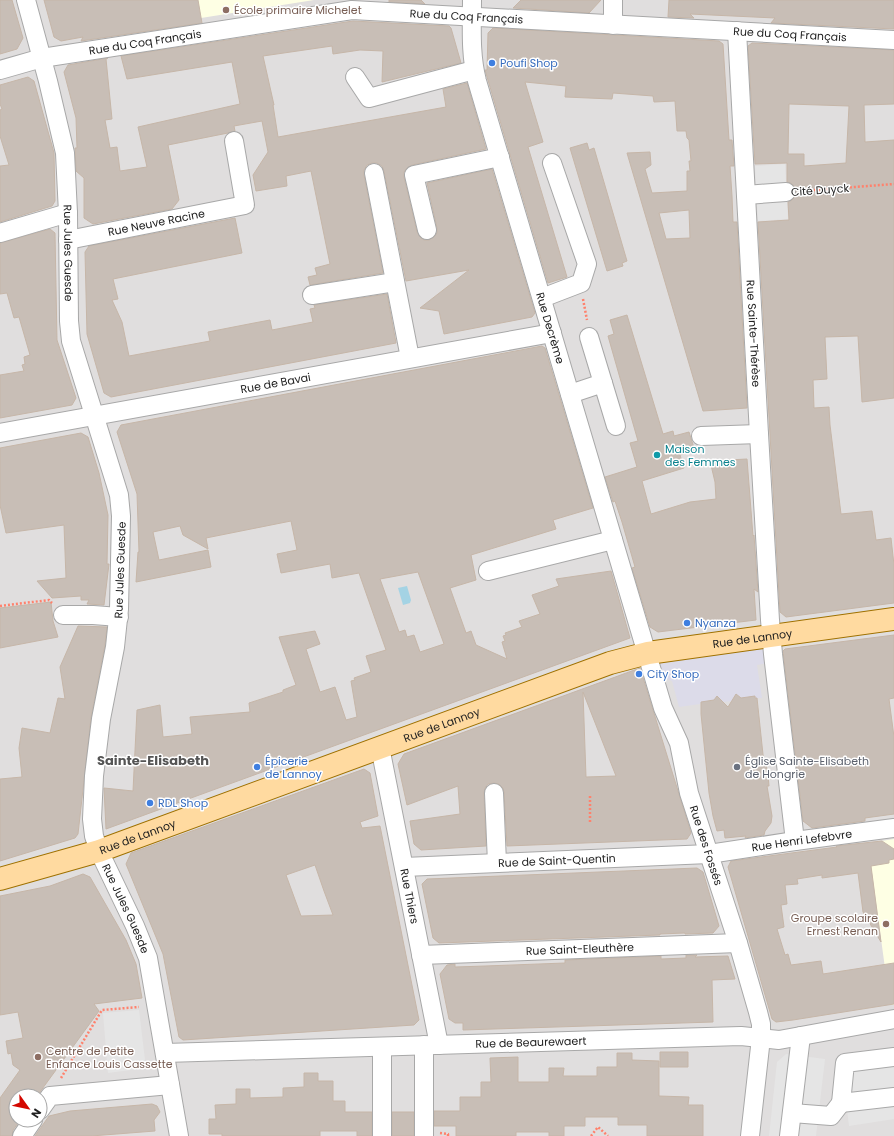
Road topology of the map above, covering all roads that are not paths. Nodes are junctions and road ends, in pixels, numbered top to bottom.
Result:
1 (26, 0) edge
2 (613, 0) edge
3 (472, 8) edge
4 (613, 25) junction
5 (737, 31) junction
6 (894, 40) edge
7 (42, 58) junction
8 (0, 70) edge
9 (474, 70) junction
10 (355, 77) dead end
11 (234, 141) dead end
12 (500, 157) junction
13 (552, 163) dead end
14 (374, 173) dead end
15 (786, 192) road end
16 (746, 195) junction
17 (68, 213) junction
18 (427, 230) dead end
19 (0, 233) edge
20 (68, 240) junction
21 (395, 282) junction
22 (312, 295) dead end
23 (542, 298) junction
24 (552, 333) junction
25 (590, 336) road end
26 (410, 358) junction
27 (603, 382) junction
28 (570, 394) junction
29 (95, 415) junction
30 (616, 426) dead end
31 (0, 433) edge
32 (759, 434) junction
33 (701, 436) dead end
34 (614, 540) junction
35 (488, 571) dead end
36 (63, 615) road end
37 (118, 617) junction
38 (894, 619) edge
39 (772, 636) junction
40 (648, 653) junction
41 (380, 747) junction
42 (494, 793) dead end
43 (894, 828) edge
44 (796, 841) junction
45 (99, 851) junction
46 (709, 854) junction
47 (496, 863) junction
48 (404, 867) junction
49 (0, 879) edge
50 (738, 943) junction
51 (421, 955) junction
52 (894, 1019) edge
53 (801, 1036) junction
54 (761, 1038) junction
55 (432, 1045) junction
56 (382, 1047) junction
57 (165, 1053) junction
58 (894, 1057) edge
59 (170, 1085) junction
60 (894, 1097) edge
61 (48, 1103) edge
62 (841, 1103) junction
63 (792, 1113) junction
64 (179, 1136) edge
65 (382, 1136) edge
66 (424, 1136) edge
67 (750, 1136) edge
68 (789, 1136) edge

1 - 7 street, Rue Jules Guesde
2 - 4 street
3 - 4 street, Rue du Coq Français
3 - 7 street, Rue du Coq Français
3 - 9 street, Rue Decrème
4 - 5 street, Rue du Coq Français
5 - 6 street, Rue du Coq Français
5 - 16 street, Rue Sainte-Thérèse
7 - 8 street, Rue du Coq Français
7 - 17 street, Rue Jules Guesde
9 - 10 street
9 - 12 street, Rue Decrème
11 - 20 street, Rue Neuve Racine
12 - 18 street
12 - 23 street, Rue Decrème
13 - 23 street
14 - 21 street
15 - 16 street, Cité Duyck
16 - 32 street, Rue Sainte-Thérèse
17 - 19 street
17 - 20 street, Rue Jules Guesde
20 - 29 street, Rue Jules Guesde
21 - 22 street
21 - 26 street
23 - 24 street, Rue Decrème
24 - 26 street, Rue de Bavai
24 - 28 street, Rue Decrème
25 - 27 street
26 - 29 street, Rue de Bavai
27 - 28 street
27 - 30 street
28 - 34 street, Rue Decrème
29 - 31 street, Rue de Bavai
29 - 37 street, Rue Jules Guesde
32 - 33 street
32 - 39 street, Rue Sainte-Thérèse
34 - 35 street
34 - 40 street, Rue Decrème
36 - 37 street
37 - 45 street, Rue Jules Guesde
38 - 39 main road, Rue de Lannoy
39 - 40 main road, Rue de Lannoy
39 - 44 street, Rue Sainte-Thérèse
40 - 41 main road, Rue de Lannoy
40 - 46 street, Rue des Fossés
41 - 45 main road, Rue de Lannoy
41 - 48 street, Rue Thiers
42 - 47 street
43 - 44 street, Rue Henri Lefebvre
44 - 46 street, Rue Henri Lefebvre
45 - 49 main road, Rue de Lannoy
45 - 57 street, Rue Jules Guesde
46 - 47 street, Rue de Saint-Quentin
46 - 50 street, Rue des Fossés
47 - 48 street, Rue de Saint-Quentin
48 - 51 street, Rue Thiers
50 - 51 street, Rue Saint-Eleuthère
50 - 54 street, Rue des Fossés
51 - 55 street, Rue Thiers
52 - 53 street, Rue de Beaurewaert
53 - 54 street, Rue de Beaurewaert
53 - 63 street
54 - 55 street, Rue de Beaurewaert
54 - 67 street, Rue des Fossés
55 - 56 street, Rue de Beaurewaert
55 - 66 street, Rue Thiers
56 - 57 street, Rue de Beaurewaert
56 - 65 street
57 - 59 street, Rue Jules Guesde
58 - 62 street
59 - 61 street
59 - 64 street, Rue Jules Guesde
60 - 62 street
62 - 63 street
63 - 68 street

